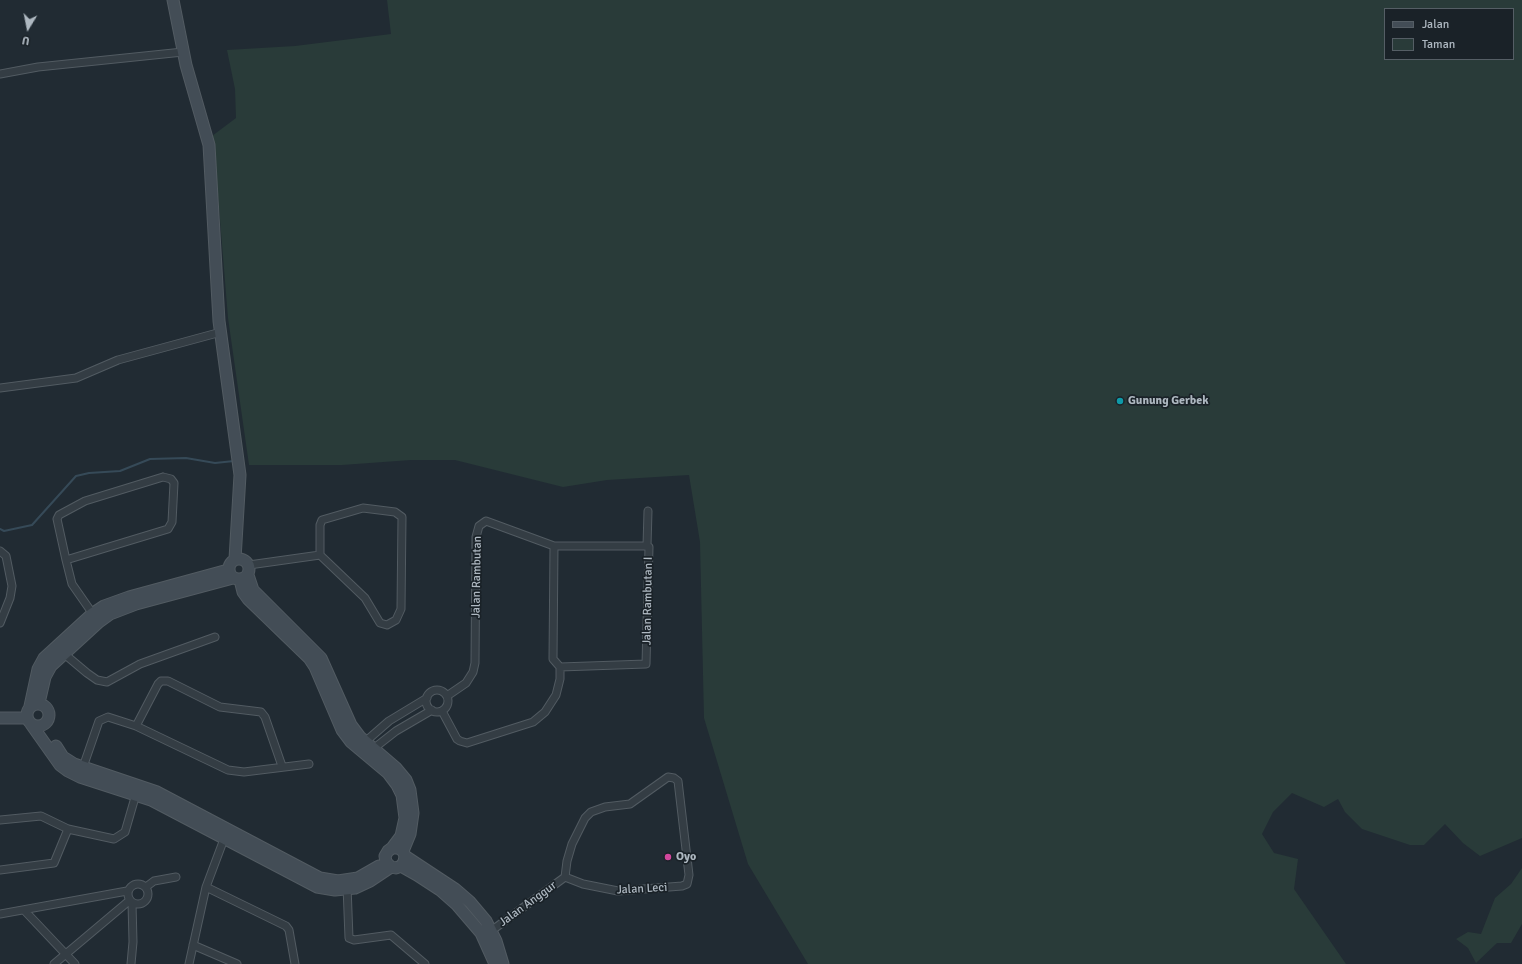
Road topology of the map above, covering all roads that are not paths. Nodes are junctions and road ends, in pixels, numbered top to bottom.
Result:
1 (174, 0) edge
2 (183, 52) junction
3 (0, 74) edge
4 (220, 328) junction
5 (0, 388) edge
6 (648, 511) dead end
7 (554, 546) junction
8 (647, 546) junction
9 (0, 551) edge
10 (320, 555) junction
11 (66, 560) junction
12 (239, 569) junction
13 (3, 607) edge
14 (95, 618) junction
15 (0, 623) edge
16 (215, 638) dead end
17 (60, 650) junction
18 (560, 667) junction
19 (447, 696) junction
20 (427, 698) junction
21 (0, 710) edge
22 (432, 710) junction
23 (442, 711) junction
24 (33, 715) junction
25 (0, 718) edge
26 (136, 726) junction
27 (369, 745) junction
28 (309, 764) dead end
29 (282, 766) junction
30 (81, 772) junction
31 (397, 776) junction
32 (136, 794) junction
33 (0, 820) edge
34 (68, 829) junction
35 (224, 840) junction
36 (266, 855) junction
37 (396, 858) junction
38 (0, 870) edge
39 (689, 875) joint
40 (176, 877) dead end
41 (566, 877) junction
42 (347, 885) junction
43 (443, 886) junction
44 (146, 887) junction
45 (206, 887) junction
46 (128, 891) junction
47 (131, 901) junction
48 (24, 910) junction
49 (0, 914) edge
50 (491, 931) junction
51 (193, 945) junction
52 (66, 953) junction
53 (54, 964) edge
54 (76, 964) edge
55 (131, 964) edge
56 (190, 964) edge
57 (237, 964) edge
58 (295, 964) edge
59 (425, 964) edge
60 (500, 964) edge

1 - 2 street
2 - 3 street
2 - 4 street
4 - 5 street
4 - 12 street
6 - 8 street
7 - 8 street, Jalan Rambutan I
7 - 18 street
7 - 19 street, Jalan Rambutan
8 - 18 street, Jalan Rambutan I
9 - 13 street
10 - 10 street
10 - 12 street
11 - 11 street
11 - 14 street
12 - 14 street
12 - 27 street
12 - 31 street
13 - 15 street
14 - 17 street
16 - 17 street
17 - 24 street
18 - 23 street
19 - 20 street
19 - 23 street
20 - 22 street
20 - 27 street
21 - 24 street
22 - 23 street
22 - 27 street
24 - 25 street
24 - 30 street
26 - 29 street
26 - 29 street
26 - 30 street
27 - 31 street
28 - 29 street
30 - 32 street
30 - 36 street
31 - 37 street
32 - 34 street
32 - 35 street
33 - 34 street
34 - 38 street
35 - 36 street
35 - 45 street
36 - 42 street
37 - 42 street
37 - 43 street
39 - 41 street, Jalan Leci
39 - 41 street, Jalan Anggur
40 - 44 street
41 - 50 street, Jalan Anggur
42 - 59 street
43 - 50 street
43 - 60 street
44 - 46 street
44 - 47 street
45 - 51 street
45 - 58 street
46 - 47 street
46 - 48 street
47 - 52 street
47 - 55 street
48 - 49 street
48 - 52 street
50 - 60 street
51 - 56 street
51 - 57 street
52 - 53 street
52 - 54 street

